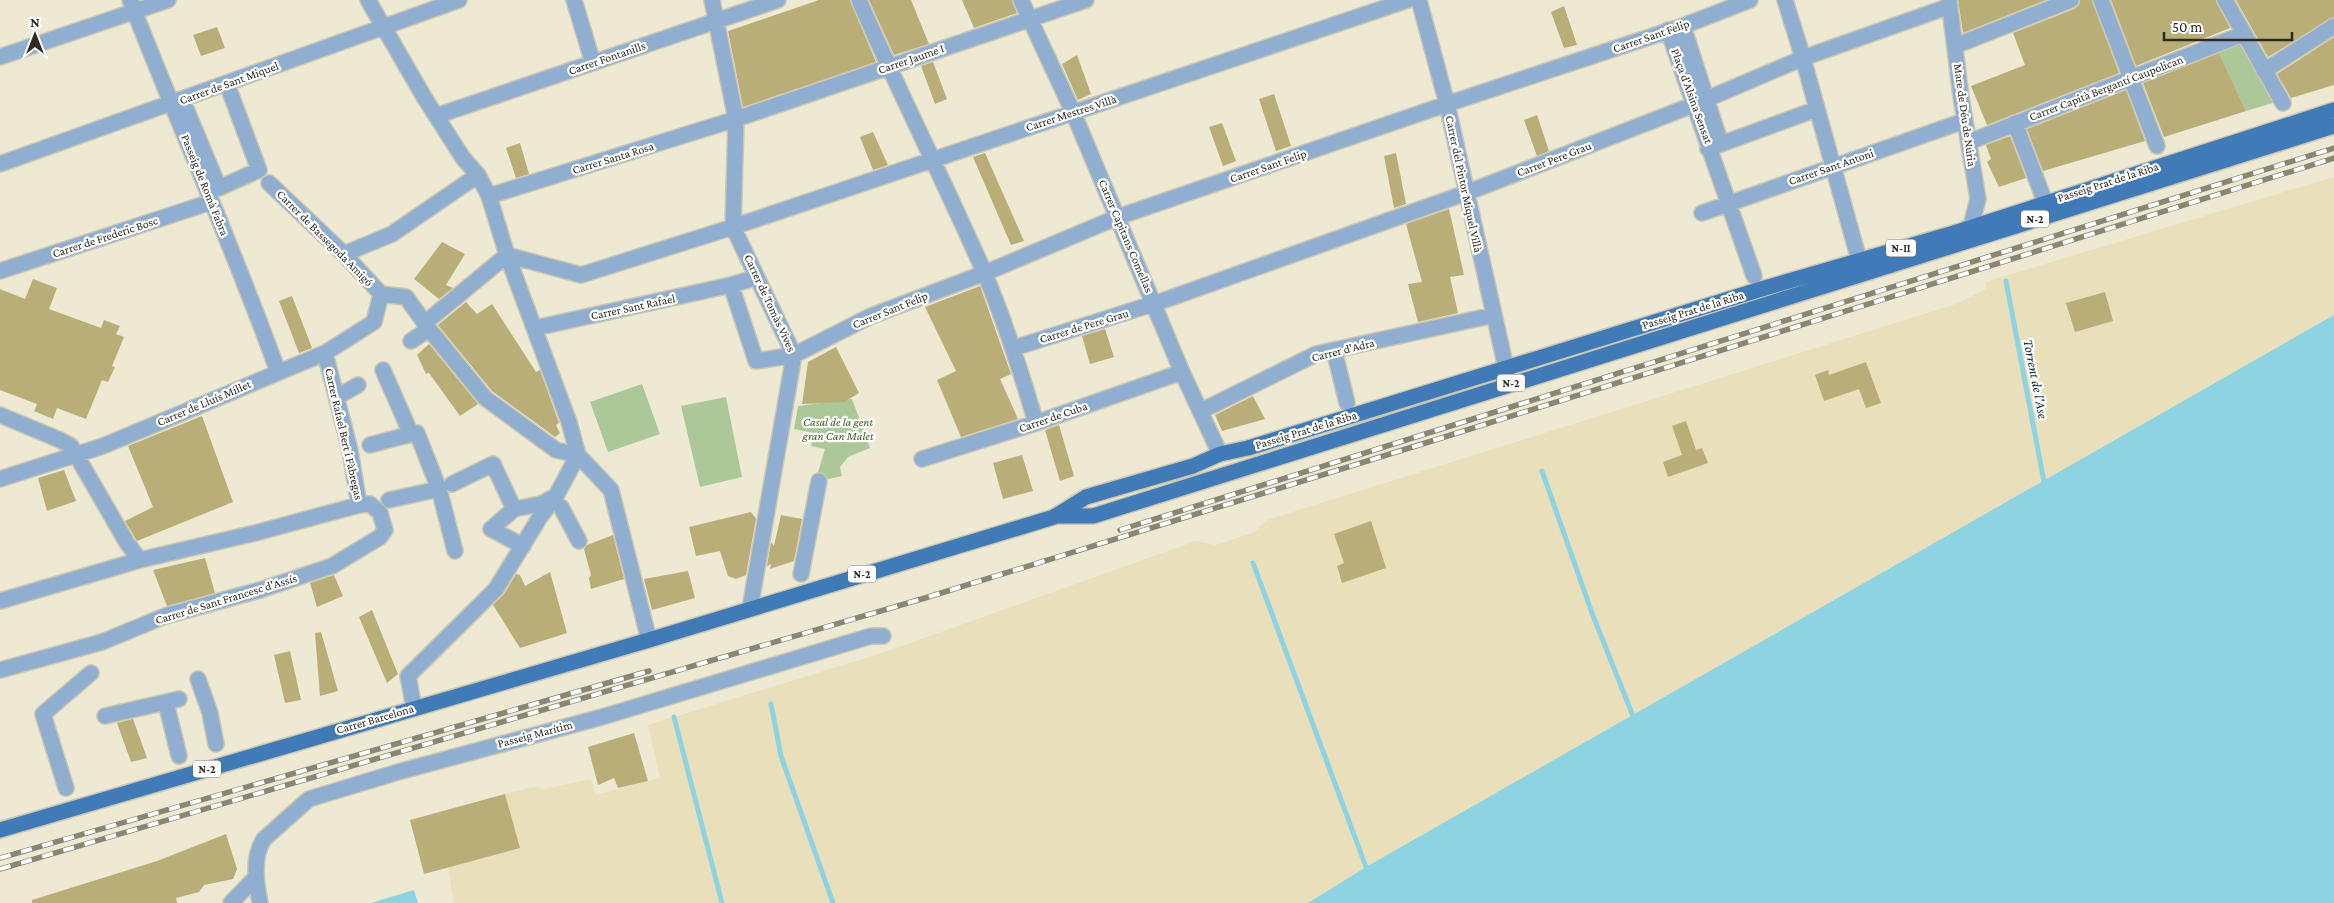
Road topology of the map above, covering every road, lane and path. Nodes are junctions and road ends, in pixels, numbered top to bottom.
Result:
1 (168, 0) edge
2 (368, 0) edge
3 (458, 0) edge
4 (574, 0) edge
5 (712, 0) edge
6 (778, 0) edge
7 (859, 0) edge
8 (1021, 0) edge
9 (1086, 0) edge
10 (1408, 0) edge
11 (1420, 0) edge
12 (1750, 0) edge
13 (1785, 0) edge
14 (2071, 0) edge
15 (2101, 0) edge
16 (2225, 0) edge
17 (1949, 3) edge
18 (132, 6) edge
19 (1029, 20) junction
20 (715, 22) junction
21 (2334, 26) edge
22 (383, 27) junction
23 (1676, 28) junction
24 (2243, 34) junction
25 (1955, 46) junction
26 (0, 58) edge
27 (1803, 58) junction
28 (593, 63) junction
29 (888, 67) junction
30 (2264, 71) junction
31 (2130, 77) junction
32 (226, 84) junction
33 (177, 101) junction
34 (1699, 102) junction
35 (2283, 103) dead end
36 (1447, 104) junction
37 (1817, 109) junction
38 (2334, 110) edge
39 (1073, 112) junction
40 (436, 116) junction
41 (736, 119) junction
42 (2334, 119) edge
43 (1961, 122) dead end
44 (2015, 123) junction
45 (2334, 126) edge
46 (1969, 142) junction
47 (1714, 146) junction
48 (2157, 146) dead end
49 (931, 158) junction
50 (0, 164) edge
51 (1833, 166) junction
52 (2201, 167) junction
53 (478, 175) junction
54 (269, 183) dead end
55 (1466, 193) junction
56 (489, 196) junction
57 (210, 202) junction
58 (2045, 202) junction
59 (1730, 203) junction
60 (1702, 213) dead end
61 (1118, 217) junction
62 (733, 227) junction
63 (1968, 227) junction
64 (1943, 236) joint
65 (344, 254) junction
66 (507, 255) junction
67 (1859, 260) junction
68 (0, 272) edge
69 (984, 273) junction
70 (1754, 276) dead end
71 (748, 280) dead end
72 (731, 285) junction
73 (381, 294) junction
74 (1154, 304) junction
75 (1494, 315) junction
76 (427, 326) junction
77 (535, 328) junction
78 (411, 341) dead end
79 (1014, 348) junction
80 (1334, 350) junction
81 (325, 353) junction
82 (794, 355) junction
83 (1506, 368) junction
84 (383, 370) dead end
85 (278, 372) junction
86 (1182, 372) junction
87 (358, 385) dead end
88 (338, 397) junction
89 (1347, 403) dead end
90 (1201, 411) junction
91 (0, 415) edge
92 (1036, 423) junction
93 (412, 434) junction
94 (370, 445) dead end
95 (1220, 454) junction
96 (578, 455) junction
97 (76, 456) junction
98 (922, 459) dead end
99 (0, 479) edge
100 (819, 481) dead end
101 (446, 487) junction
102 (389, 500) dead end
103 (558, 502) junction
104 (365, 505) junction
105 (514, 509) junction
106 (1054, 516) junction
107 (1093, 516) junction
108 (579, 542) dead end
109 (523, 546) junction
110 (455, 551) dead end
111 (140, 560) junction
112 (801, 574) dead end
113 (0, 601) edge
114 (750, 608) junction
115 (882, 636) dead end
116 (649, 640) junction
117 (0, 670) edge
118 (91, 673) dead end
119 (198, 679) dead end
120 (414, 708) junction
121 (104, 716) dead end
122 (216, 744) dead end
123 (179, 756) dead end
124 (66, 788) dead end
125 (0, 830) edge
126 (255, 878) junction
127 (231, 903) edge
128 (260, 903) edge

1 - 18 street
2 - 22 street
3 - 22 street, Carrer de Sant Miquel
4 - 28 street
5 - 20 street, Carrer de Tomàs Vives
6 - 20 street, Carrer Fontanills
7 - 29 street
8 - 19 street, Carrer Capitans Comellas
9 - 19 street, Carrer Jaume I
10 - 39 street, Carrer Mestres Villà
11 - 36 street, Carrer del Pintor Miquel Villà
12 - 23 street, Carrer Sant Felip
13 - 27 street
14 - 25 street
15 - 31 street
16 - 24 street
17 - 25 street, Mare de Déu de Núria
17 - 27 street, Carrer Pere Grau
18 - 26 street
18 - 33 street, Passeig de Romà Fabra
19 - 29 street, Carrer Jaume I
19 - 39 street, Carrer Capitans Comellas
20 - 28 street, Carrer Fontanills
20 - 41 street, Carrer de Tomàs Vives
21 - 30 street
22 - 32 street, Carrer de Sant Miquel
22 - 40 street
23 - 34 street, Plaça d'Alsina Sensat
23 - 36 street, Carrer Sant Felip
24 - 30 street
24 - 31 street, Carrer Capità Bergantí Caupolican
25 - 46 street, Mare de Déu de Núria
27 - 34 street, Carrer Pere Grau
27 - 37 street
28 - 40 street, Carrer Fontanills
29 - 41 street, Carrer Jaume I
29 - 49 street
30 - 35 street
31 - 44 street, Carrer Capità Bergantí Caupolican
31 - 48 street
32 - 33 street, Carrer de Sant Miquel
32 - 33 street
33 - 50 street, Carrer de Sant Miquel
33 - 57 street, Passeig de Romà Fabra
34 - 47 street, Plaça d'Alsina Sensat
34 - 55 street, Carrer Pere Grau
36 - 55 street, Carrer del Pintor Miquel Villà
36 - 61 street, Carrer Sant Felip
37 - 47 street
37 - 51 street
38 - 58 main road, Passeig Prat de la Riba / N-2
39 - 49 street, Carrer Mestres Villà
39 - 61 street, Carrer Capitans Comellas
40 - 53 street
41 - 56 street, Carrer Santa Rosa
41 - 62 street, Carrer de Tomàs Vives
42 - 52 main road, N-2
43 - 51 street, Carrer Sant Antoni
44 - 46 street, Carrer Capità Bergantí Caupolican
44 - 58 street
45 - 52 main road, N-2
46 - 63 street, Mare de Déu de Núria
47 - 59 street, Plaça d'Alsina Sensat
49 - 62 street, Carrer Mestres Villà
49 - 69 street
51 - 59 street, Carrer Sant Antoni
51 - 67 street
52 - 107 main road, N-2
53 - 56 street
53 - 65 street
54 - 65 street, Carrer de Bassegoda Amigó
55 - 74 street, Carrer Pere Grau
55 - 75 street, Carrer del Pintor Miquel Villà
56 - 66 street
57 - 68 street, Carrer de Frederic Bosc
57 - 85 street, Passeig de Romà Fabra
58 - 63 main road, Passeig Prat de la Riba / N-2
59 - 60 street, Carrer Sant Antoni
59 - 70 street, Plaça d'Alsina Sensat
61 - 69 street, Carrer Sant Felip
61 - 74 street, Carrer Capitans Comellas
62 - 66 street, Carrer Mestres Villà
62 - 82 street, Carrer de Tomàs Vives
63 - 64 main road, Passeig Prat de la Riba / N-2
64 - 67 main road, Passeig Prat de la Riba / N-II
65 - 73 street, Carrer de Bassegoda Amigó
66 - 76 street
66 - 77 street
67 - 83 main road, Passeig Prat de la Riba / N-2
69 - 79 street
69 - 82 street, Carrer Sant Felip
71 - 72 street, Carrer Sant Rafael
72 - 77 street, Carrer Sant Rafael
72 - 82 street
73 - 76 street
73 - 81 street, Carrer de Lluís Millet
74 - 79 street, Carrer de Pere Grau
74 - 86 street, Carrer Capitans Comellas
75 - 80 street, Carrer d'Adra
75 - 83 street, Carrer del Pintor Miquel Villà
76 - 78 street
76 - 96 street
77 - 96 street
79 - 92 street
80 - 89 street
80 - 90 street, Carrer d'Adra
81 - 85 street, Carrer de Lluís Millet
81 - 88 street, Carrer Rafael Bert i Fàbregas
82 - 114 street, Carrer de Tomàs Vives
83 - 95 main road, Passeig Prat de la Riba / N-2
84 - 93 street
85 - 97 street, Carrer de Lluís Millet
86 - 90 street, Carrer Capitans Comellas
86 - 92 street, Carrer de Cuba
87 - 88 street
88 - 104 street, Carrer Rafael Bert i Fàbregas
90 - 95 street, Carrer Capitans Comellas
91 - 97 street
92 - 98 street, Carrer de Cuba
93 - 94 street
93 - 101 street
95 - 106 main road, Passeig Prat de la Riba / N-2
95 - 107 main road, N-2
96 - 103 street
96 - 116 street
97 - 99 street, Carrer de Lluís Millet
97 - 111 street
100 - 112 street
101 - 102 street
101 - 105 street
101 - 110 street
103 - 105 street
103 - 108 street
103 - 109 street
104 - 111 street
104 - 117 street, Carrer de Sant Francesc d'Assís
105 - 109 street
106 - 107 main road, N-2
106 - 114 main road, N-2
109 - 120 street
111 - 113 street
114 - 116 main road, Carrer Barcelona / N-2
115 - 126 street, Passeig Marítim
116 - 120 main road, Carrer Barcelona / N-2
118 - 124 street
119 - 122 street
120 - 125 main road, Carrer Barcelona / N-2
121 - 123 street
126 - 127 street
126 - 128 street, Passeig Marítim

